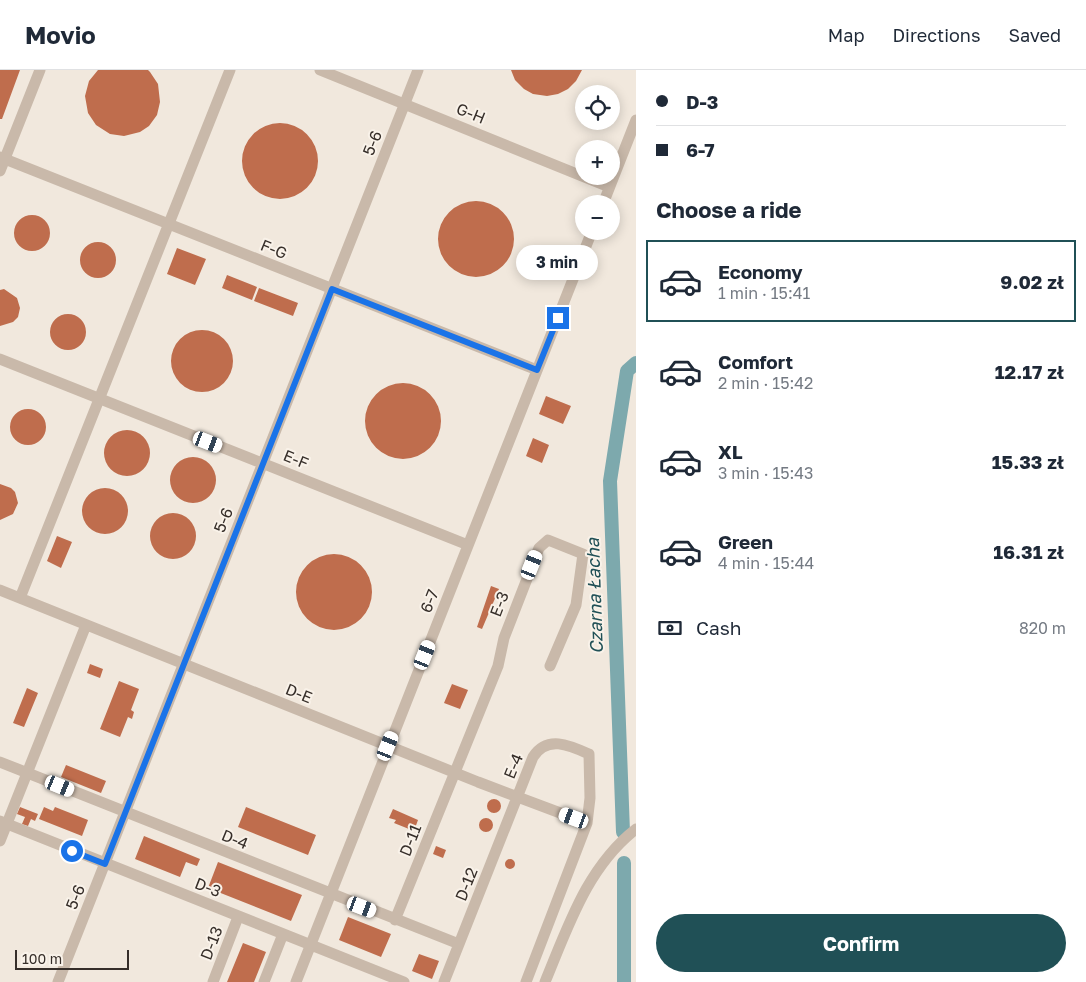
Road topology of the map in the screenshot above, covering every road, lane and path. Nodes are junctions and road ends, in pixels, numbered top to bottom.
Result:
1 (40, 70) edge
2 (230, 70) edge
3 (320, 70) edge
4 (418, 70) edge
5 (405, 104) junction
6 (636, 120) edge
7 (2, 158) edge
8 (0, 171) edge
9 (610, 187) junction
10 (607, 195) edge
11 (169, 224) junction
12 (588, 240) edge
13 (332, 289) junction
14 (0, 359) edge
15 (537, 370) junction
16 (99, 399) junction
17 (263, 463) junction
18 (468, 545) junction
19 (0, 590) edge
20 (20, 598) junction
21 (86, 625) junction
22 (183, 664) junction
23 (550, 666) dead end
24 (388, 746) junction
25 (0, 762) edge
26 (27, 773) junction
27 (455, 773) junction
28 (518, 797) junction
29 (125, 813) junction
30 (3, 823) edge
31 (587, 823) junction
32 (635, 830) edge
33 (0, 841) edge
34 (105, 864) junction
35 (330, 895) junction
36 (238, 917) junction
37 (395, 920) junction
38 (283, 934) junction
39 (459, 944) junction
40 (310, 945) junction
41 (58, 982) edge
42 (213, 982) edge
43 (264, 982) edge
44 (296, 982) edge
45 (404, 982) edge
46 (444, 982) edge
47 (526, 982) edge
48 (545, 982) edge

1 - 7 street
2 - 11 street
3 - 5 street, G-H
4 - 5 street, 5-6
5 - 9 street, G-H
5 - 13 street, 5-6
6 - 9 street
7 - 8 street
7 - 11 street, F-G
9 - 10 street
11 - 13 street, F-G
11 - 16 street
12 - 15 street, 6-7
13 - 15 street, F-G
13 - 17 street, 5-6
14 - 16 street, E-F
15 - 18 street, 6-7
16 - 17 street, E-F
16 - 20 street
17 - 18 street, E-F
17 - 22 street, 5-6
18 - 24 street, 6-7
19 - 20 street, D-E
20 - 21 street, D-E
21 - 22 street, D-E
21 - 26 street
22 - 24 street, D-E
22 - 29 street, 5-6
23 - 27 street, E-3
24 - 27 street, D-E
24 - 35 street, 6-7
25 - 26 street, D-4
26 - 29 street, D-4
26 - 30 street
27 - 28 street, D-E
27 - 37 street, D-11
28 - 31 street, D-E
28 - 31 street, E-4
28 - 39 street, D-12
29 - 34 street, 5-6
29 - 35 street, D-4
30 - 33 street
30 - 34 street, D-3
31 - 47 street
32 - 48 street
34 - 36 street, D-3
34 - 41 street, 5-6
35 - 37 street, D-4
35 - 40 street, 6-7
36 - 38 street, D-3
36 - 42 street, D-13
37 - 39 street, D-4
38 - 40 street, D-3
38 - 43 street
39 - 46 street, D-12
40 - 44 street, 6-7
40 - 45 street, D-3

